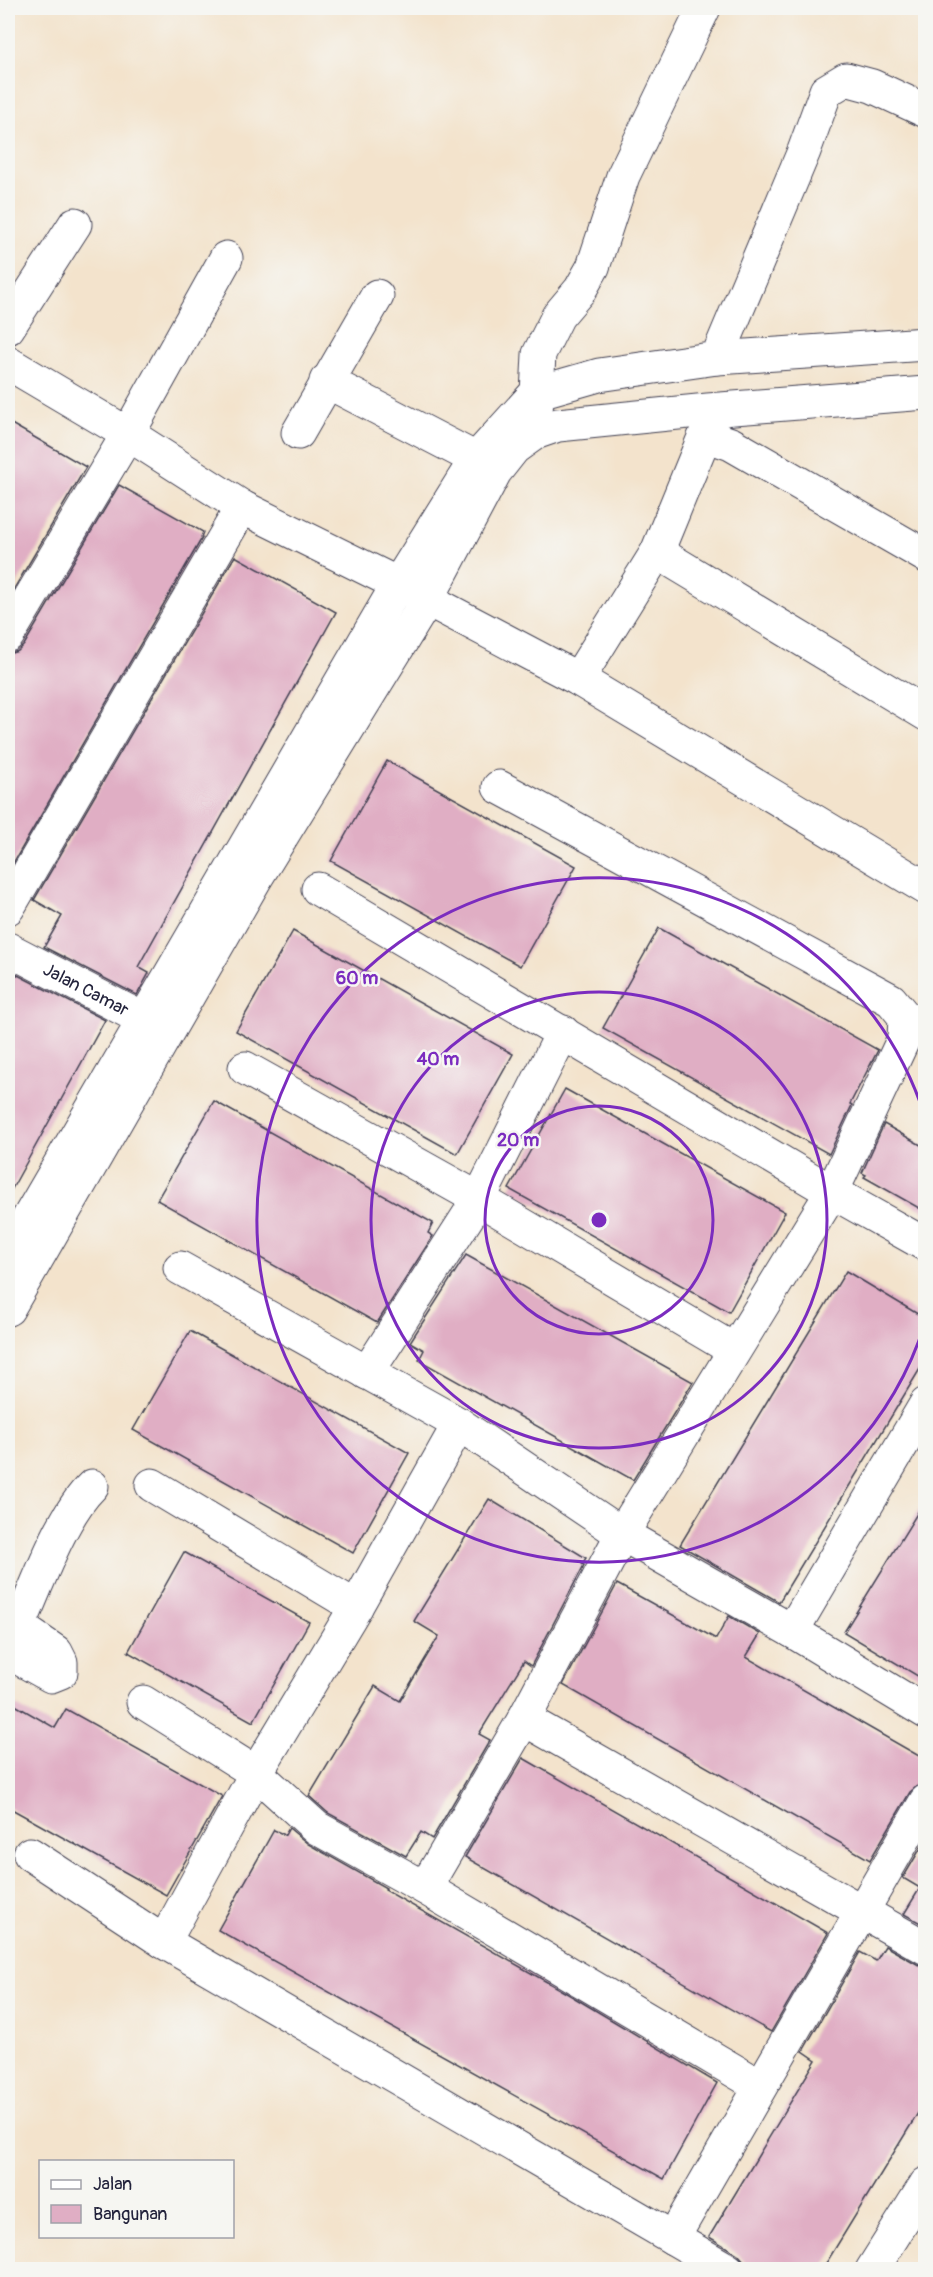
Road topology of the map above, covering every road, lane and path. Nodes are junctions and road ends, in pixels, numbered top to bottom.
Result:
1 (704, 8) edge
2 (926, 111) edge
3 (75, 224) dead end
4 (226, 258) dead end
5 (378, 296) dead end
6 (8, 328) edge
7 (926, 344) edge
8 (717, 358) junction
9 (8, 363) edge
10 (326, 381) junction
11 (536, 393) junction
12 (926, 393) edge
13 (707, 423) junction
14 (298, 433) dead end
15 (535, 433) junction
16 (128, 434) junction
17 (485, 465) junction
18 (242, 507) junction
19 (657, 552) junction
20 (926, 556) edge
21 (398, 584) junction
22 (427, 600) junction
23 (8, 634) edge
24 (578, 680) junction
25 (926, 714) edge
26 (499, 787) dead end
27 (926, 888) edge
28 (318, 889) dead end
29 (8, 908) edge
30 (8, 949) edge
31 (156, 1025) junction
32 (563, 1032) junction
33 (245, 1068) dead end
34 (832, 1192) junction
35 (479, 1199) junction
36 (926, 1245) edge
37 (8, 1253) edge
38 (180, 1268) dead end
39 (8, 1309) edge
40 (734, 1350) junction
41 (367, 1373) junction
42 (926, 1404) edge
43 (459, 1424) junction
44 (152, 1485) dead end
45 (92, 1486) dead end
46 (622, 1534) junction
47 (356, 1607) junction
48 (11, 1632) edge
49 (792, 1632) junction
50 (143, 1702) dead end
51 (926, 1712) edge
52 (524, 1719) junction
53 (256, 1773) junction
54 (926, 1801) edge
55 (30, 1854) dead end
56 (425, 1888) junction
57 (861, 1911) junction
58 (164, 1942) junction
59 (926, 1948) edge
60 (760, 2086) junction
61 (926, 2184) edge
62 (673, 2238) junction
63 (728, 2270) edge
64 (872, 2270) edge

1 - 11 street
2 - 8 street
3 - 6 street
4 - 16 street
5 - 10 street
7 - 8 street
8 - 11 street
9 - 16 street
10 - 14 street
10 - 17 street
11 - 15 street
11 - 17 street
12 - 13 street
13 - 15 street
13 - 19 street
13 - 20 street
15 - 17 street
16 - 18 street
16 - 23 street
17 - 21 street
17 - 22 street
18 - 21 street
18 - 29 street
19 - 24 street
19 - 25 street
21 - 22 street
21 - 31 street
22 - 24 street
22 - 31 street
24 - 27 street
26 - 34 street
28 - 32 street
30 - 31 street, Jalan Camar
31 - 37 street
31 - 39 street
32 - 34 street
32 - 35 street
33 - 35 street
34 - 36 street
34 - 40 street
35 - 40 street
35 - 41 street
38 - 41 street
40 - 46 street
41 - 43 street
42 - 49 street
43 - 46 street
43 - 47 street
44 - 47 street
45 - 48 street
46 - 49 street
46 - 52 street
47 - 53 street
49 - 51 street
50 - 53 street
52 - 56 street
52 - 57 street
53 - 56 street
53 - 58 street
54 - 57 street
55 - 58 street
56 - 60 street
57 - 59 street
57 - 60 street
58 - 62 street
60 - 62 street
61 - 64 street
62 - 63 street

